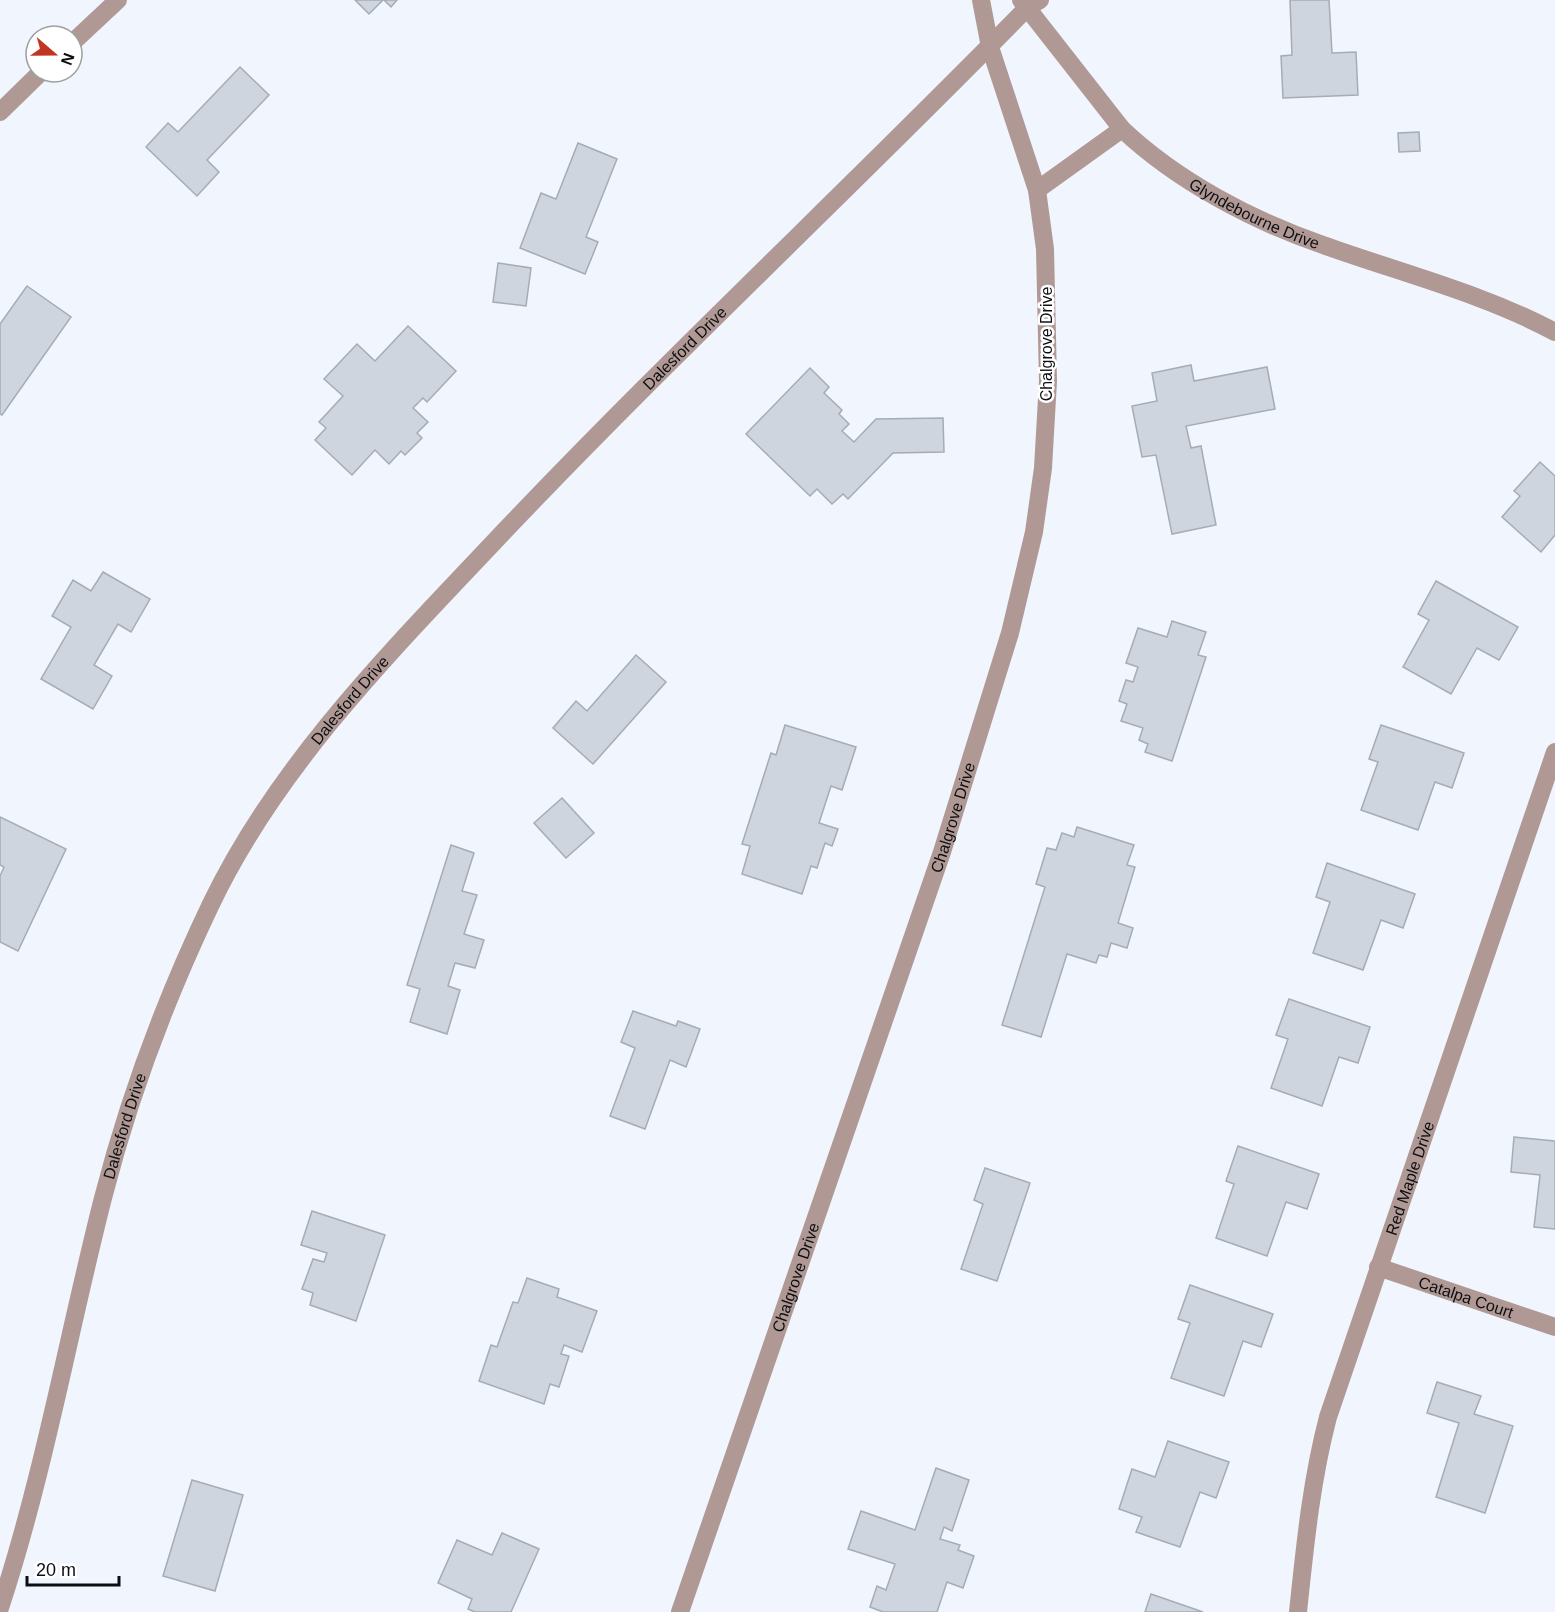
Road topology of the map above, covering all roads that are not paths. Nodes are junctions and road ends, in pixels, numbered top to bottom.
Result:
1 (981, 0) edge
2 (112, 2) edge
3 (1030, 2) edge
4 (84, 31) edge
5 (990, 47) junction
6 (29, 84) edge
7 (0, 112) edge
8 (1122, 129) junction
9 (1037, 190) junction
10 (1555, 332) edge
11 (1555, 752) edge
12 (1378, 1267) junction
13 (1555, 1327) edge
14 (0, 1608) edge
15 (680, 1612) edge
16 (1298, 1612) edge

1 - 5 street, Chalgrove Drive
2 - 4 street
3 - 5 street, Dalesford Drive
3 - 8 street, Glyndebourne Drive
5 - 9 street, Chalgrove Drive
5 - 14 street, Dalesford Drive
6 - 7 street
8 - 9 street
8 - 10 street, Glyndebourne Drive
9 - 15 street, Chalgrove Drive
11 - 12 street, Red Maple Drive
12 - 13 street, Catalpa Court
12 - 16 street, Red Maple Drive

